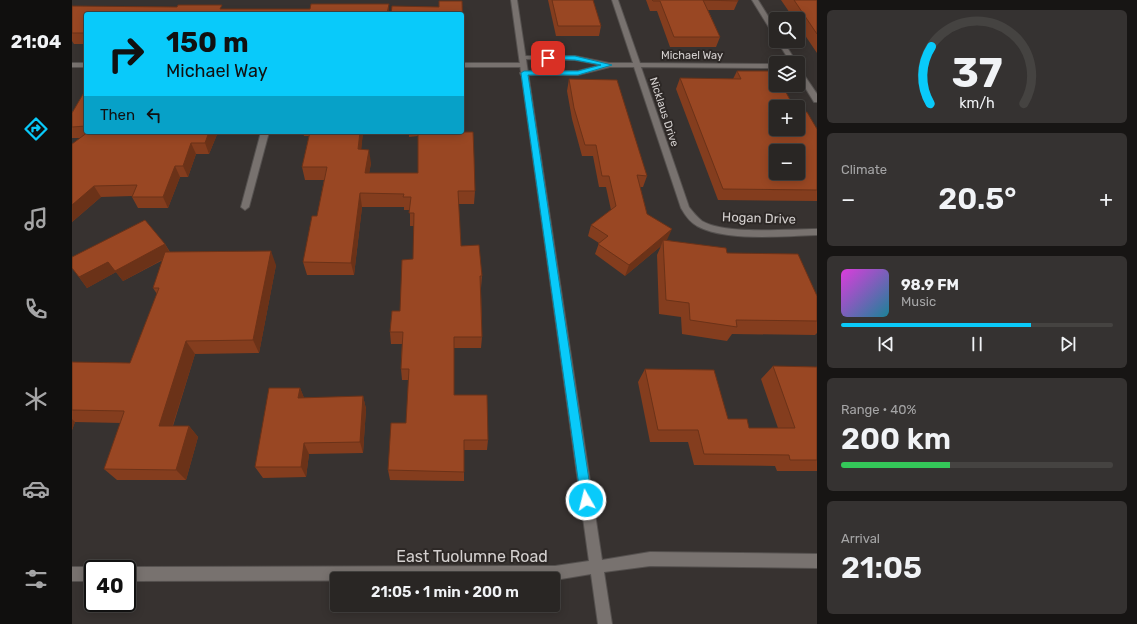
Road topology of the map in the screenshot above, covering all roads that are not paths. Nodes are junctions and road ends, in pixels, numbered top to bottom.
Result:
1 (514, 0) edge
2 (615, 0) edge
3 (755, 0) edge
4 (769, 23) edge
5 (72, 65) edge
6 (84, 65) edge
7 (464, 65) edge
8 (523, 65) junction
9 (609, 65) junction
10 (637, 65) junction
11 (769, 66) edge
12 (805, 81) edge
13 (817, 100) edge
14 (264, 134) edge
15 (245, 207) dead end
16 (702, 224) joint
17 (817, 232) edge
18 (817, 560) edge
19 (597, 567) junction
20 (72, 574) edge
21 (84, 574) edge
22 (136, 574) edge
23 (605, 624) edge

1 - 8 street
2 - 10 street, Nicklaus Drive
3 - 4 street
5 - 6 street
7 - 8 street, Michael Way
8 - 9 street, Michael Way
8 - 9 street, Michael Way
8 - 19 street
9 - 10 street, Michael Way
10 - 11 street, Michael Way
10 - 16 street, Nicklaus Drive
12 - 13 street
14 - 15 street
16 - 17 street, Hogan Drive
18 - 19 street, East Tuolumne Road
19 - 22 street, East Tuolumne Road
19 - 23 street
20 - 21 street

